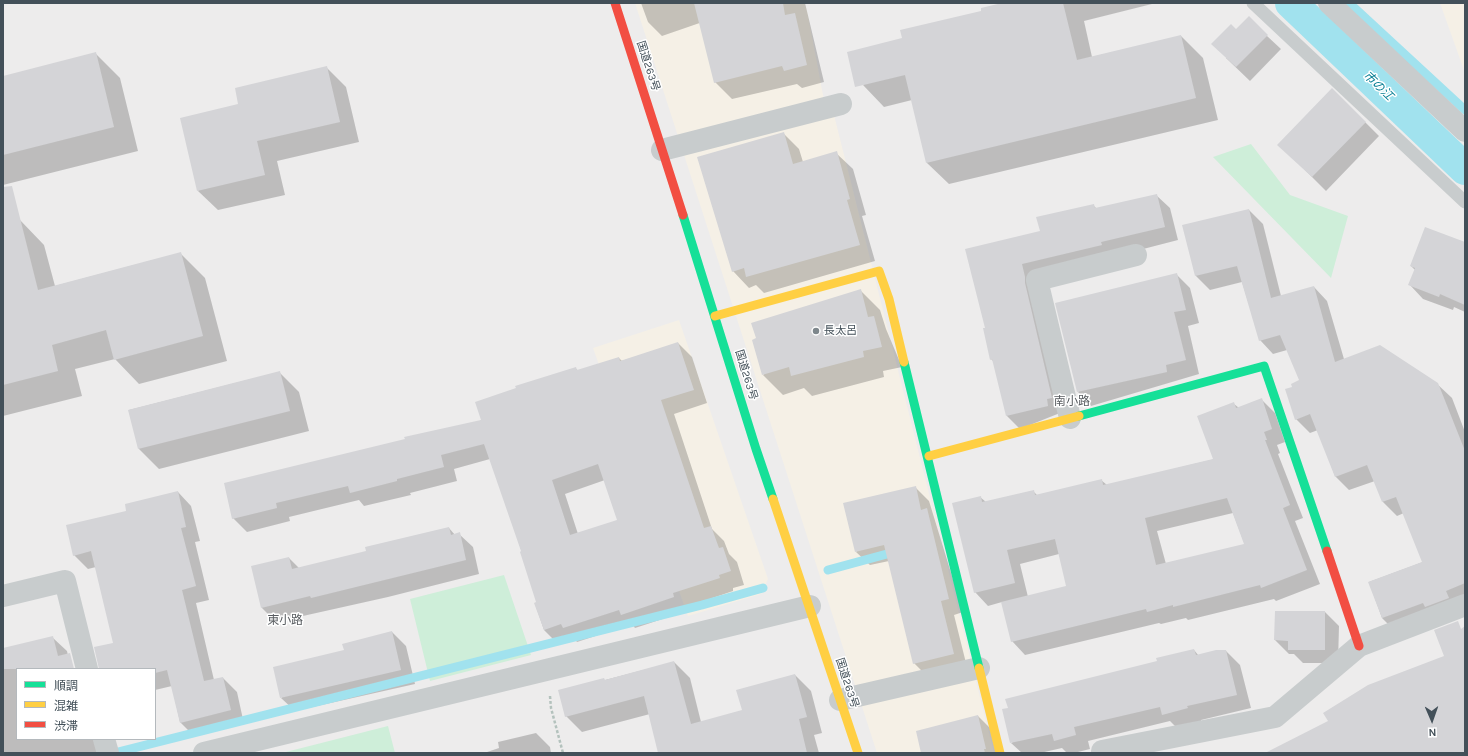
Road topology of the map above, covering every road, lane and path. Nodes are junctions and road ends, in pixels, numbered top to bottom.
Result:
1 (615, 3) edge
2 (1254, 3) edge
3 (1329, 3) edge
4 (841, 104) dead end
5 (1465, 132) edge
6 (662, 150) junction
7 (1465, 202) edge
8 (1136, 255) dead end
9 (715, 316) junction
10 (1070, 418) junction
11 (929, 456) junction
12 (3, 596) edge
13 (1465, 605) edge
14 (810, 606) junction
15 (1359, 646) junction
16 (87, 668) edge
17 (980, 668) junction
18 (546, 670) junction
19 (840, 700) junction
20 (204, 753) edge
21 (563, 753) edge
22 (858, 753) edge
23 (1000, 753) edge
24 (1102, 753) edge

1 - 6 main road, 国道263号
2 - 7 lane
3 - 5 street
4 - 6 street
6 - 9 main road, 国道263号
8 - 10 street
9 - 11 main road
9 - 14 main road, 国道263号
10 - 11 main road
10 - 15 main road
11 - 17 main road
12 - 16 street
13 - 15 street
14 - 18 street
14 - 19 main road, 国道263号
15 - 24 street
17 - 19 street
17 - 23 main road
18 - 20 street
18 - 21 path
19 - 22 main road, 国道263号

